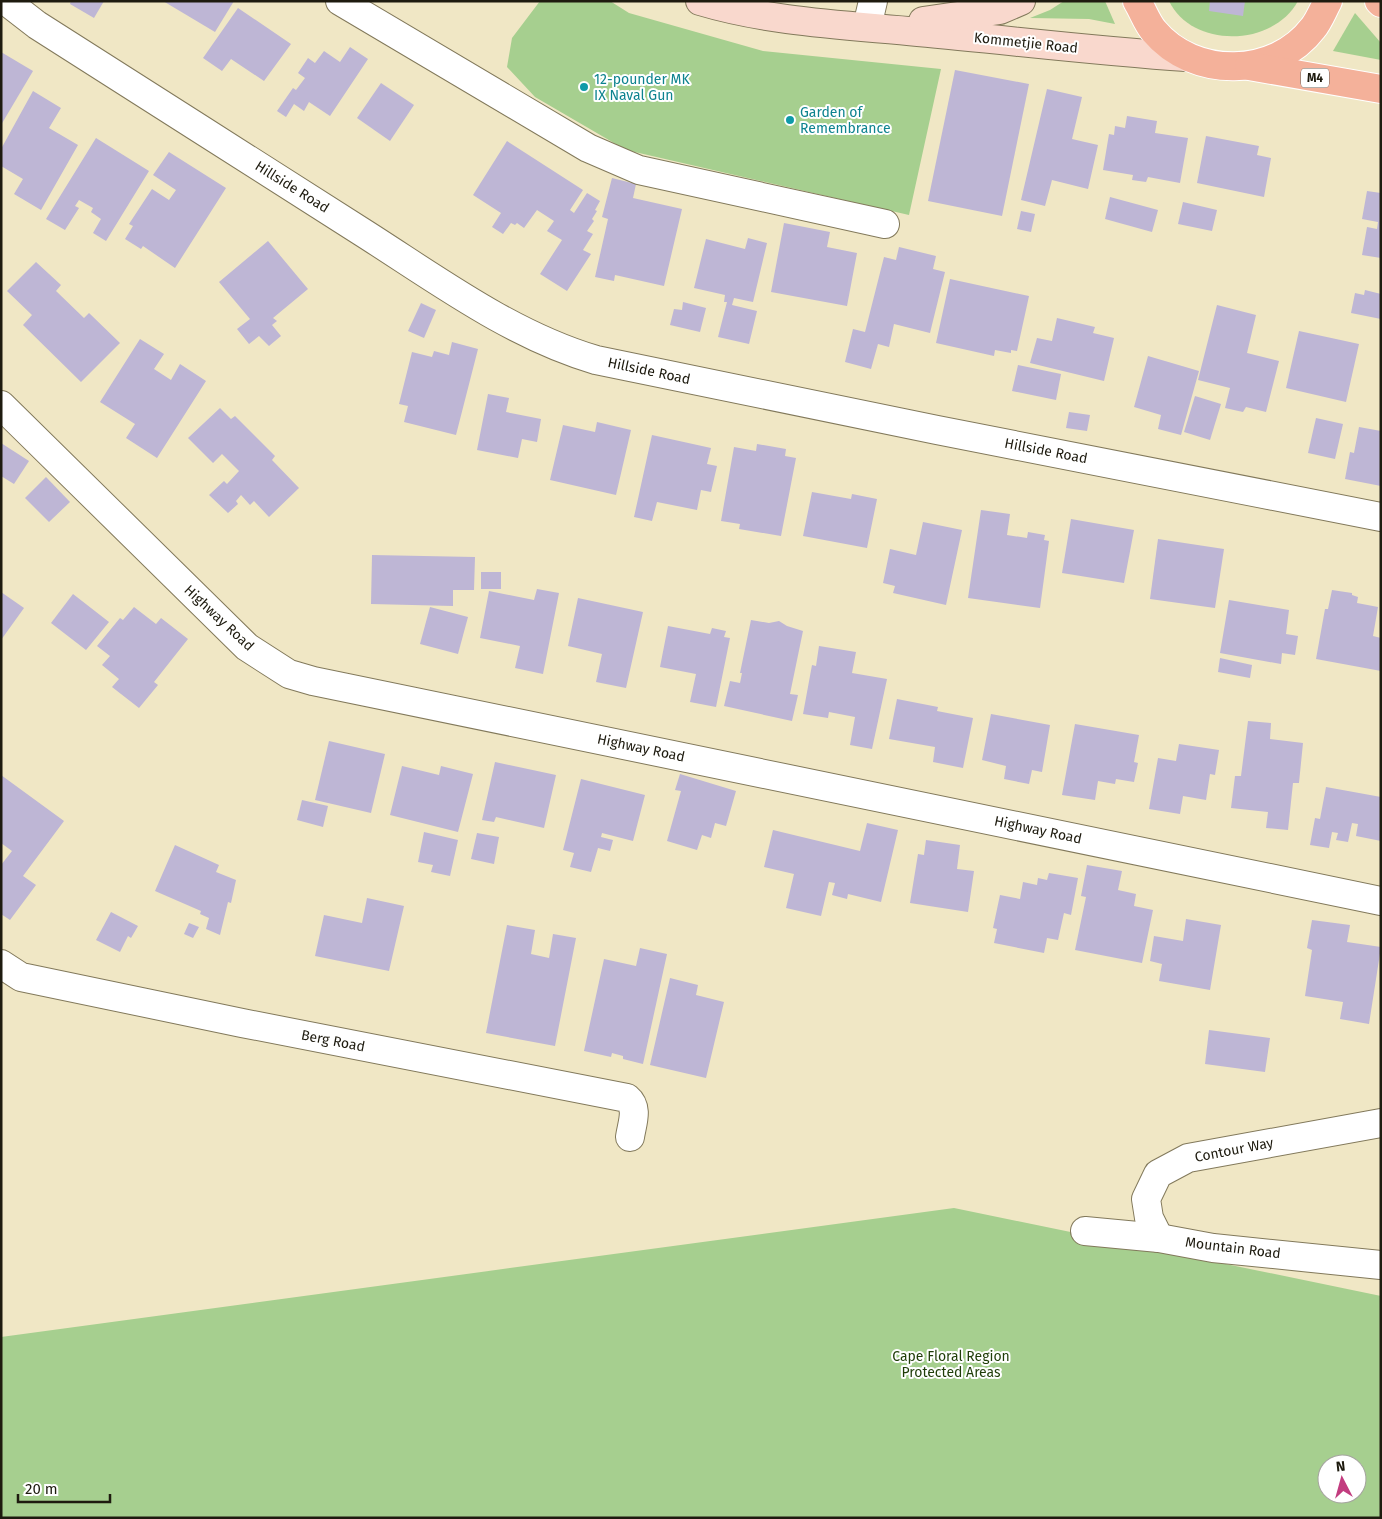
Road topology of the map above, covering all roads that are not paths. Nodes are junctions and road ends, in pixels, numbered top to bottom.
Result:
1 (6, 1) edge
2 (340, 1) edge
3 (700, 1) edge
4 (873, 1) edge
5 (1021, 1) edge
6 (1137, 1) edge
7 (1328, 1) edge
8 (867, 27) junction
9 (1186, 56) junction
10 (1249, 66) junction
11 (1381, 89) edge
12 (885, 224) dead end
13 (1, 405) edge
14 (1381, 517) edge
15 (1381, 901) edge
16 (1, 964) edge
17 (1381, 1123) edge
18 (630, 1137) dead end
19 (1085, 1231) dead end
20 (1159, 1238) junction
21 (1381, 1265) edge

1 - 14 street, Hillside Road
2 - 12 street
3 - 8 main road, Kommetjie Road
4 - 8 street
5 - 8 main road, Kommetjie Road
6 - 9 main road, M4
7 - 10 main road, M4
8 - 9 main road, Kommetjie Road
9 - 10 main road, M4
10 - 11 main road, M4
13 - 15 street, Highway Road
16 - 18 street, Berg Road
17 - 20 street, Contour Way
19 - 20 street, Mountain Road
20 - 21 street, Mountain Road

